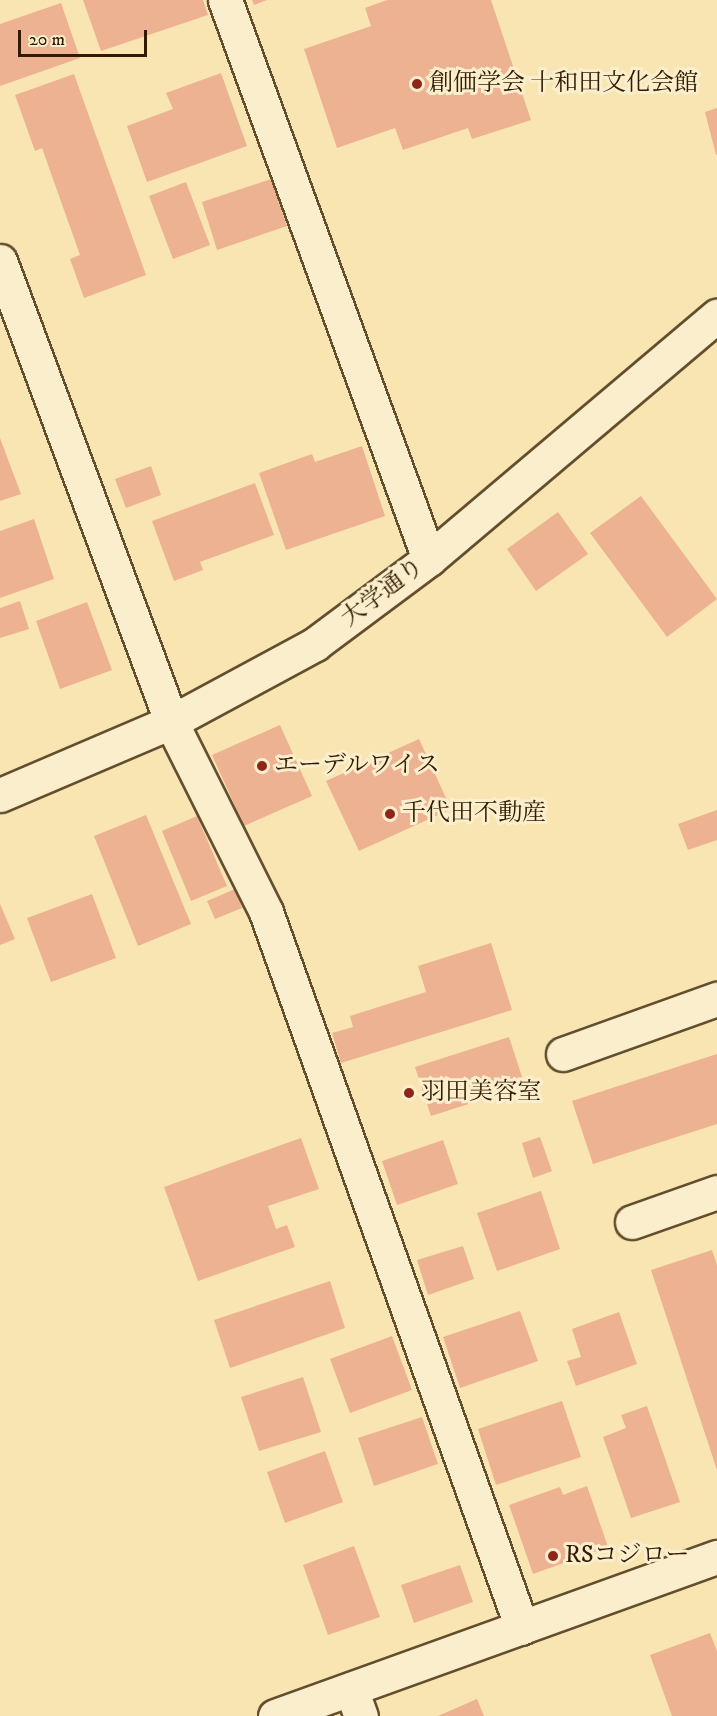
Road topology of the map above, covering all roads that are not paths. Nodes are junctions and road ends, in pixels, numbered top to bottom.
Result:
1 (225, 0) edge
2 (0, 261) edge
3 (717, 316) edge
4 (429, 559) junction
5 (171, 722) junction
6 (0, 795) edge
7 (717, 999) edge
8 (563, 1054) dead end
9 (717, 1192) edge
10 (632, 1222) dead end
11 (717, 1557) edge
12 (522, 1628) junction
13 (356, 1702) edge
14 (275, 1716) edge

1 - 4 street
2 - 5 street
3 - 4 street, 大学通り
4 - 5 street, 大学通り
5 - 6 street, 大学通り
5 - 12 street
7 - 8 street
9 - 10 street
11 - 12 street
12 - 13 street
13 - 14 street

